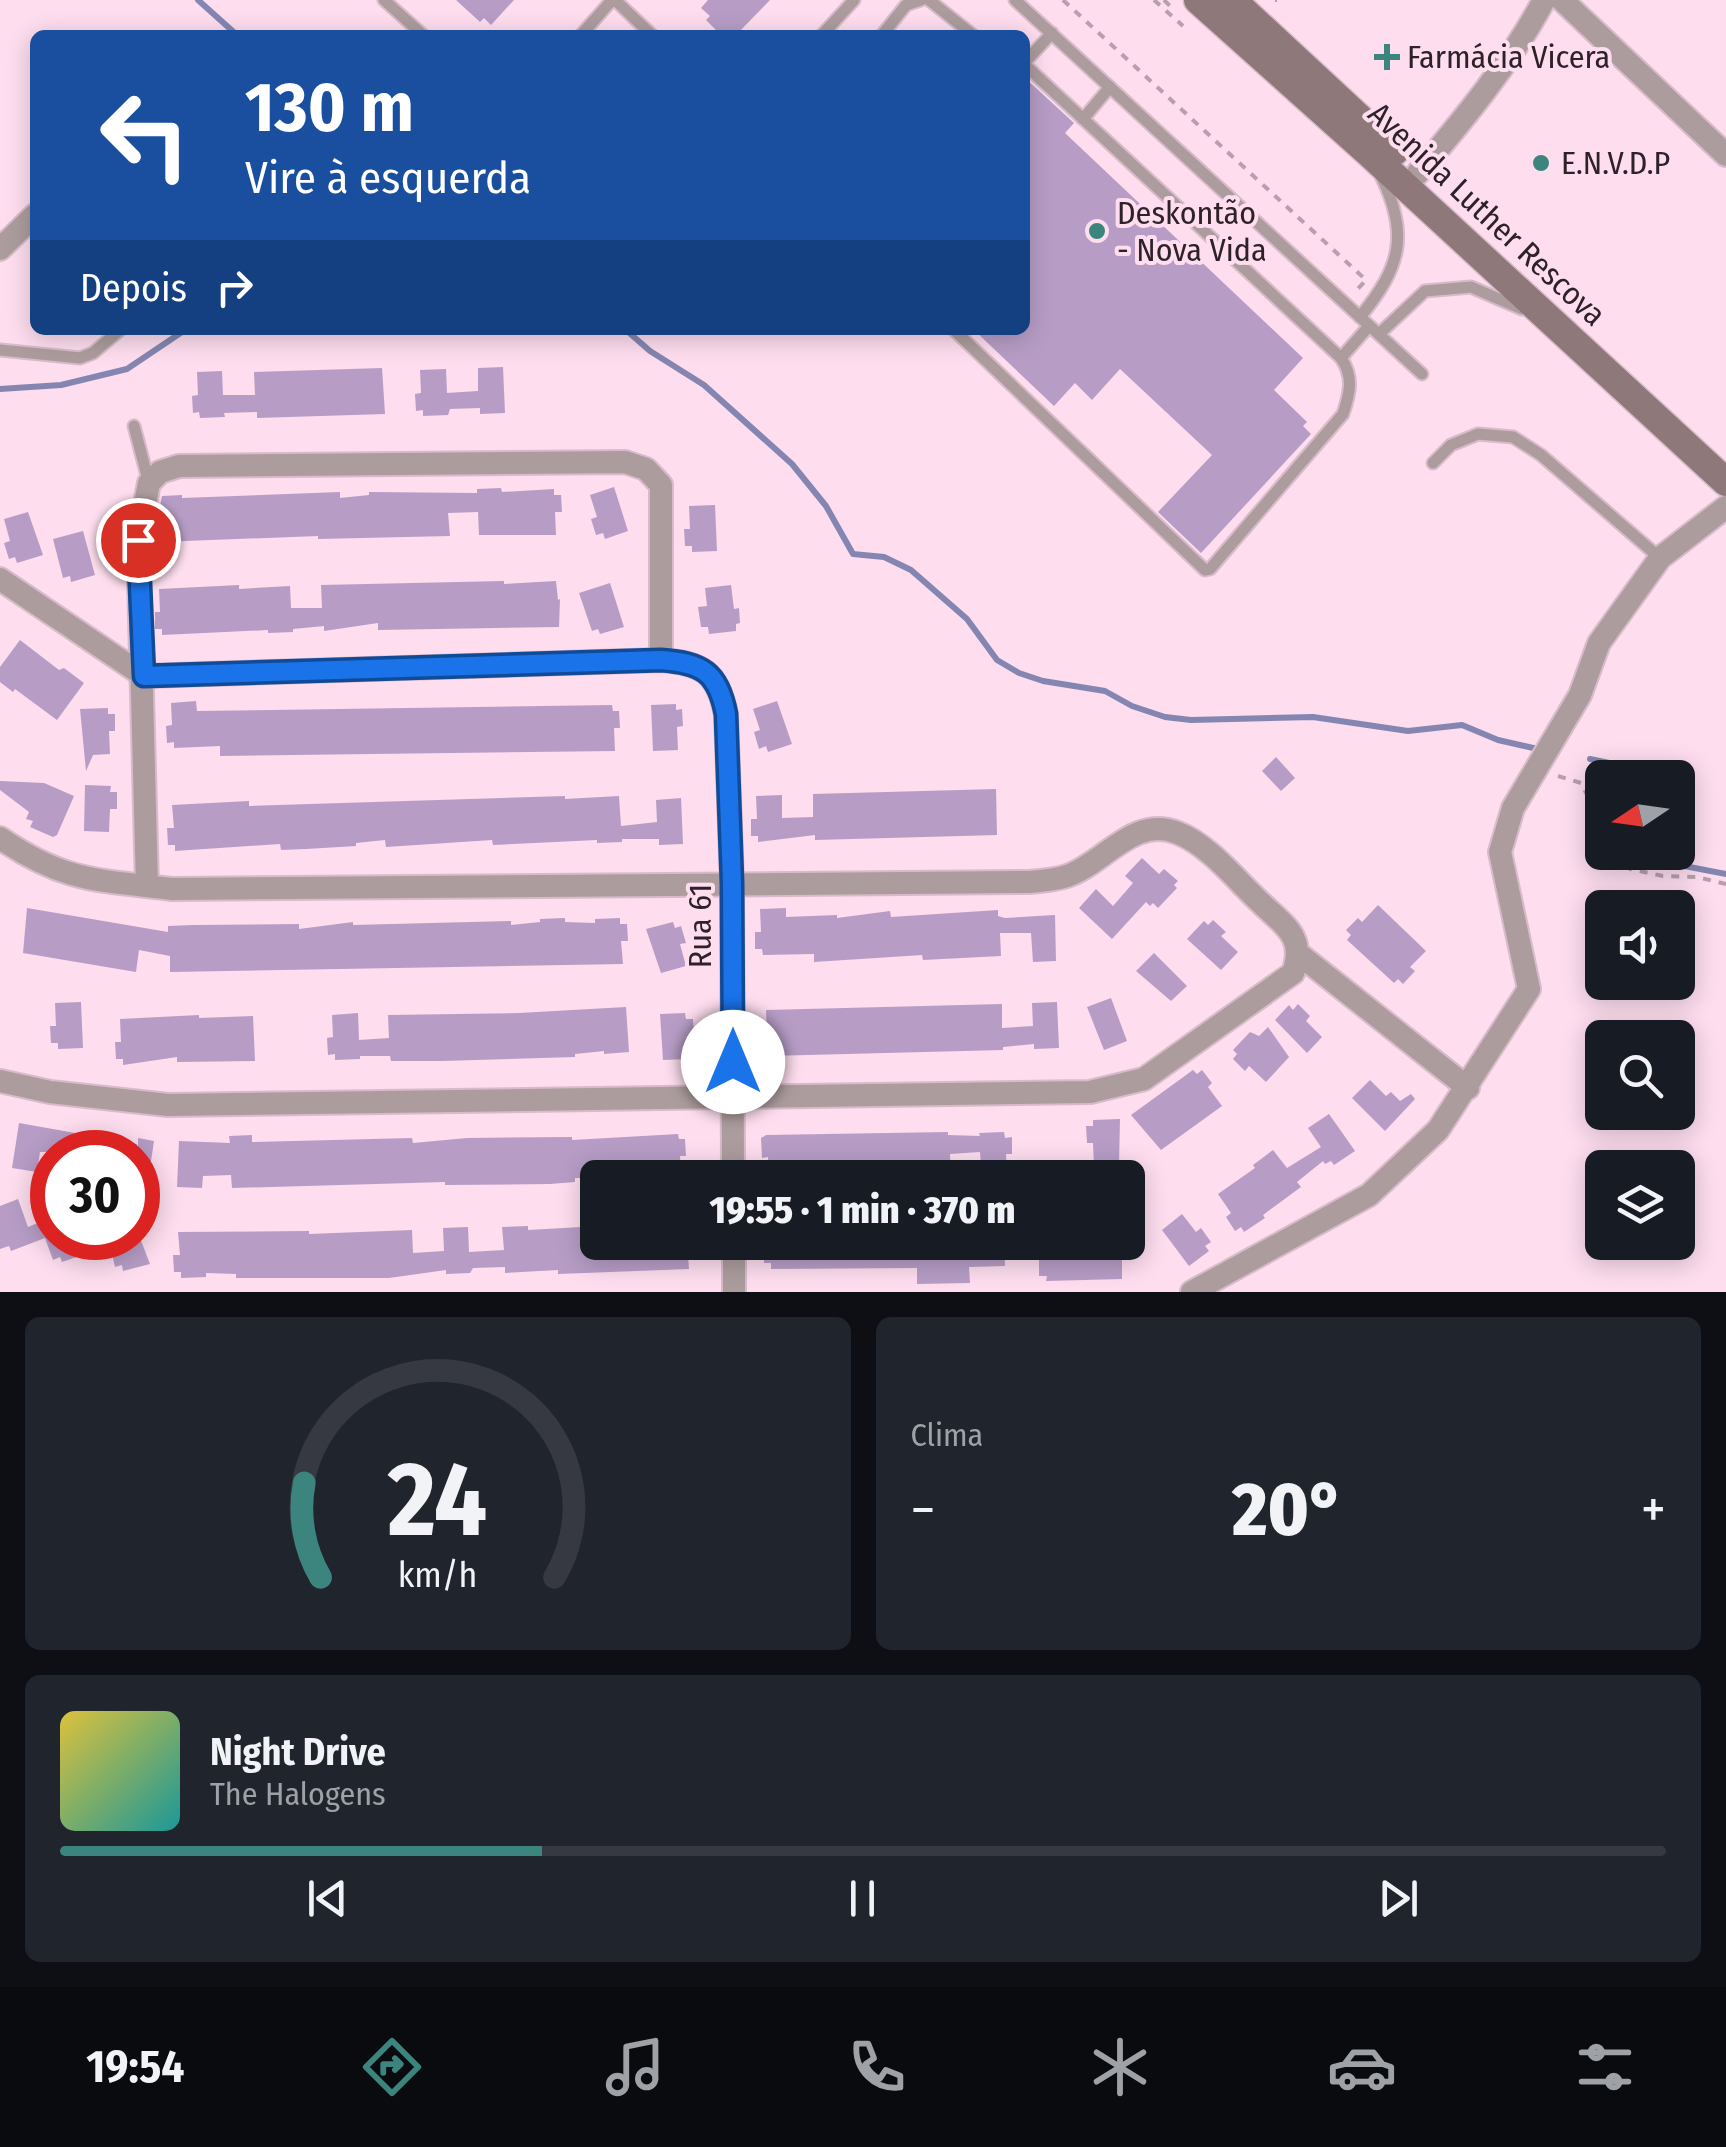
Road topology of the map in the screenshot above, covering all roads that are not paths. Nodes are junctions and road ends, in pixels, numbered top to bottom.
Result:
1 (384, 0) edge
2 (614, 0) edge
3 (854, 0) edge
4 (921, 0) edge
5 (929, 0) edge
6 (1015, 0) edge
7 (1198, 0) edge
8 (1232, 0) edge
9 (1544, 0) edge
10 (1562, 0) edge
11 (417, 30) edge
12 (586, 30) edge
13 (647, 30) edge
14 (827, 30) edge
15 (886, 30) edge
16 (968, 30) edge
17 (1052, 33) junction
18 (1030, 57) edge
19 (1030, 68) edge
20 (1110, 87) junction
21 (1083, 118) junction
22 (1369, 153) junction
23 (1726, 154) edge
24 (1418, 172) junction
25 (30, 220) edge
26 (0, 249) edge
27 (1369, 326) junction
28 (114, 335) edge
29 (959, 335) edge
30 (1574, 343) junction
31 (0, 350) edge
32 (1341, 358) junction
33 (1422, 374) dead end
34 (134, 426) dead end
35 (1726, 458) edge
36 (1433, 463) dead end
37 (1726, 482) edge
38 (149, 483) junction
39 (1726, 508) edge
40 (1660, 558) junction
41 (0, 579) edge
42 (661, 660) junction
43 (144, 676) junction
44 (0, 838) edge
45 (732, 883) junction
46 (147, 886) junction
47 (1300, 955) junction
48 (0, 1081) edge
49 (1468, 1088) junction
50 (733, 1097) junction
51 (733, 1160) edge
52 (734, 1260) edge
53 (734, 1292) edge
54 (1192, 1292) edge

1 - 11 lane
2 - 12 lane
2 - 13 lane
3 - 14 lane
4 - 15 lane
5 - 16 lane
6 - 17 lane
7 - 22 main road, Avenida Luther Rescova
8 - 24 main road, Avenida Luther Rescova
9 - 24 street
10 - 23 street
17 - 18 lane
17 - 20 lane
19 - 21 lane
20 - 21 lane
20 - 27 lane
21 - 32 lane
22 - 27 lane
22 - 30 main road, Avenida Luther Rescova
24 - 35 main road, Avenida Luther Rescova
25 - 26 street
27 - 30 lane
27 - 32 lane
27 - 33 lane
28 - 31 lane
29 - 32 lane
30 - 37 main road, Avenida Luther Rescova
34 - 38 lane
36 - 40 lane
38 - 42 street
38 - 43 street
39 - 40 street
40 - 49 street
41 - 43 street
42 - 43 street
42 - 45 street, Rua 61
43 - 46 street
44 - 46 street
45 - 46 street
45 - 47 street
45 - 50 street, Rua 61
47 - 49 street
47 - 50 street
48 - 50 street
49 - 54 street
50 - 51 street, Rua 61
52 - 53 street

